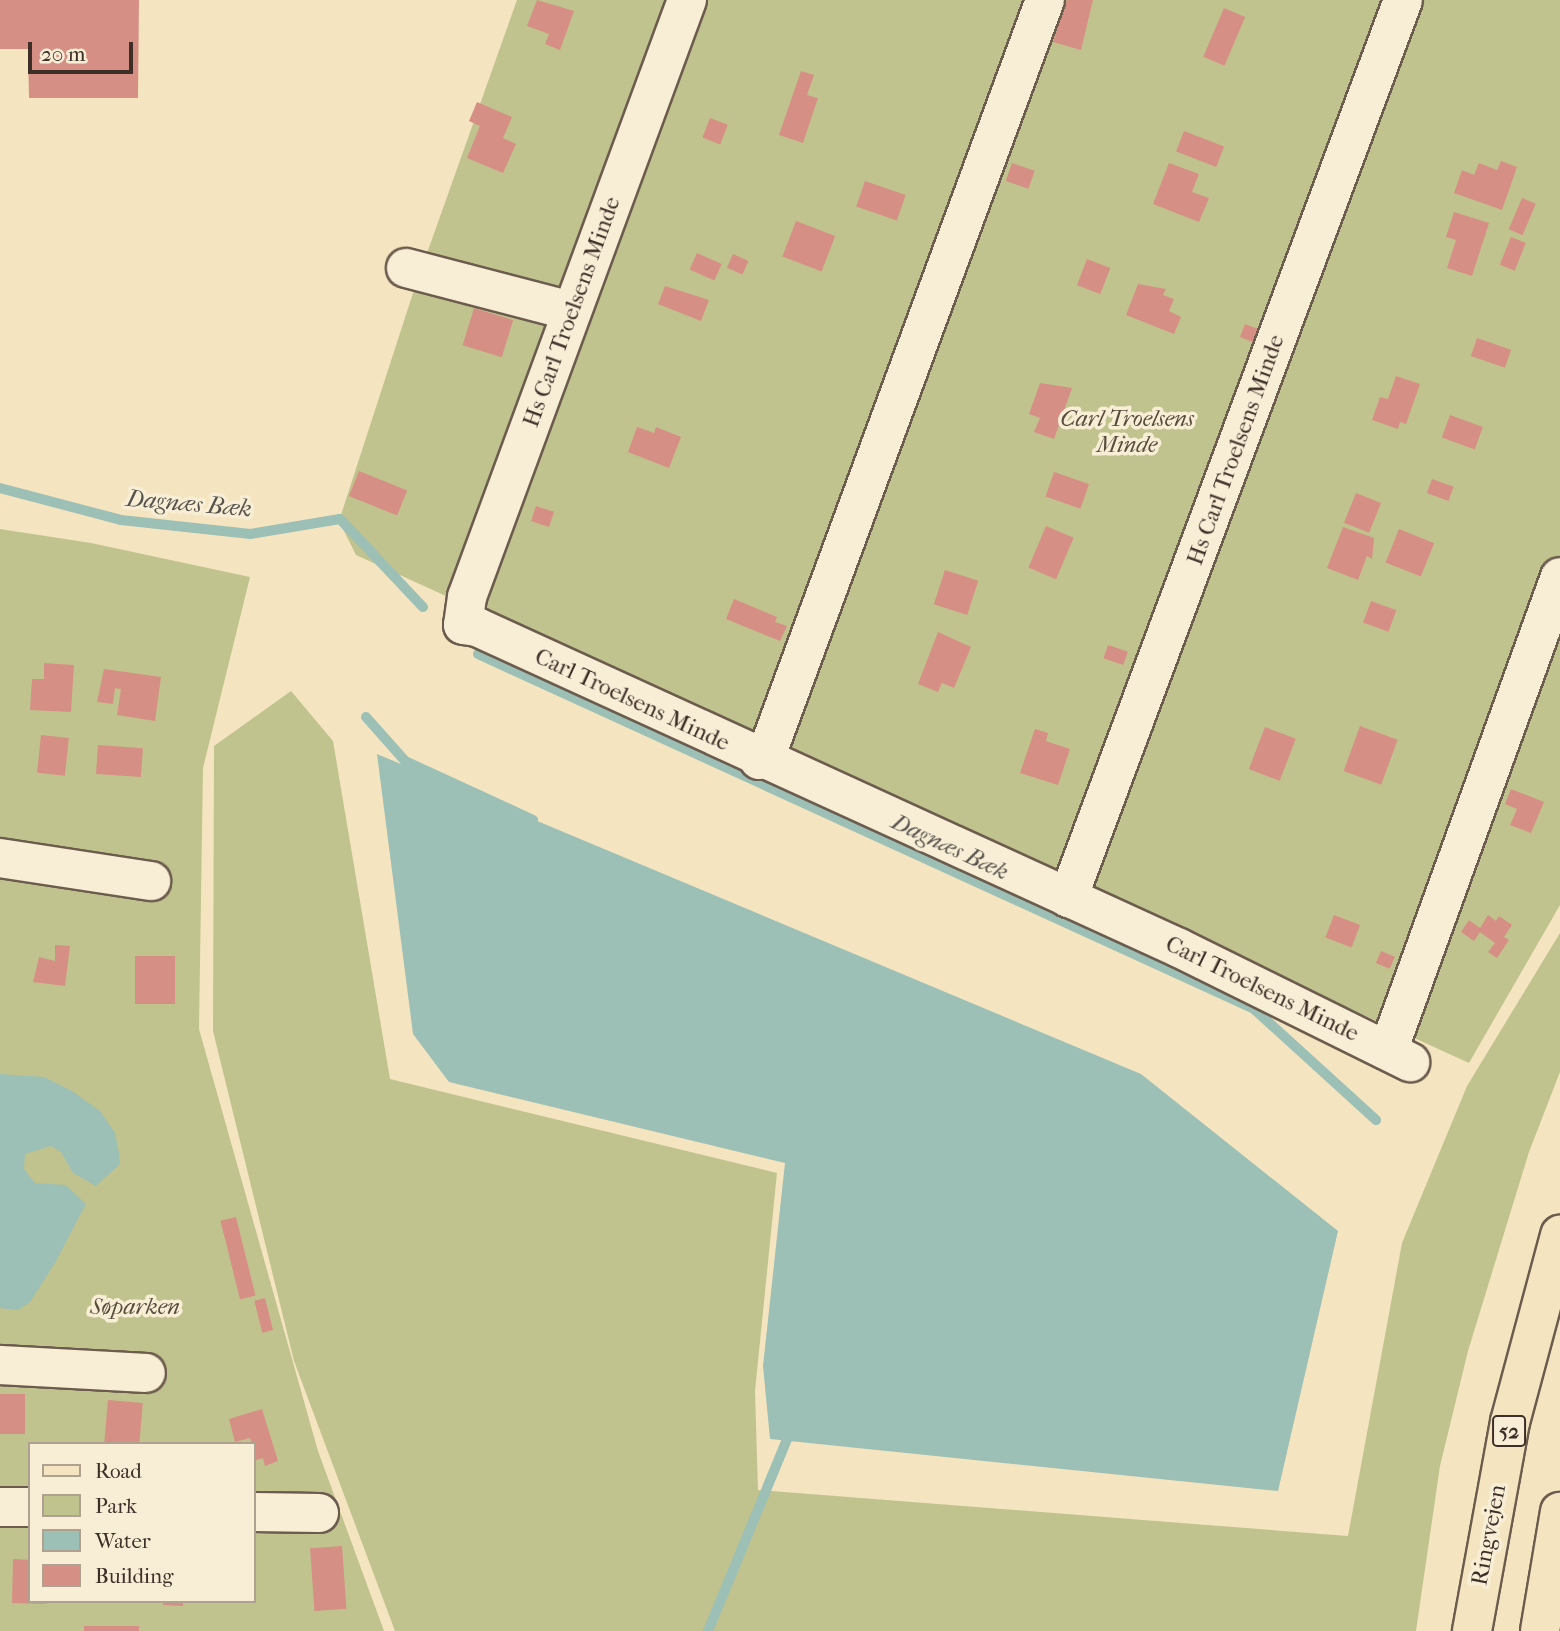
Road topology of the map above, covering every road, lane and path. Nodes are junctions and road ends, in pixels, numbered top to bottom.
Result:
1 (687, 0) edge
2 (1045, 0) edge
3 (1403, 0) edge
4 (406, 268) dead end
5 (571, 311) junction
6 (1560, 577) edge
7 (463, 625) joint
8 (759, 760) junction
9 (0, 858) edge
10 (151, 881) dead end
11 (1068, 898) junction
12 (1560, 1235) edge
13 (0, 1364) edge
14 (146, 1373) dead end
15 (0, 1507) edge
16 (28, 1507) edge
17 (256, 1512) edge
18 (1560, 1512) edge
19 (319, 1513) dead end
20 (1472, 1631) edge
21 (1540, 1631) edge

1 - 5 lane, Hs Carl Troelsens Minde
2 - 8 lane
3 - 11 lane, Hs Carl Troelsens Minde
4 - 5 lane
5 - 7 lane, Hs Carl Troelsens Minde
6 - 11 lane, Carl Troelsens Minde
7 - 8 lane, Carl Troelsens Minde
8 - 11 lane, Carl Troelsens Minde
9 - 10 lane
12 - 20 main road, Ringvejen / 52
13 - 14 lane
15 - 16 lane
17 - 19 lane
18 - 21 main road

